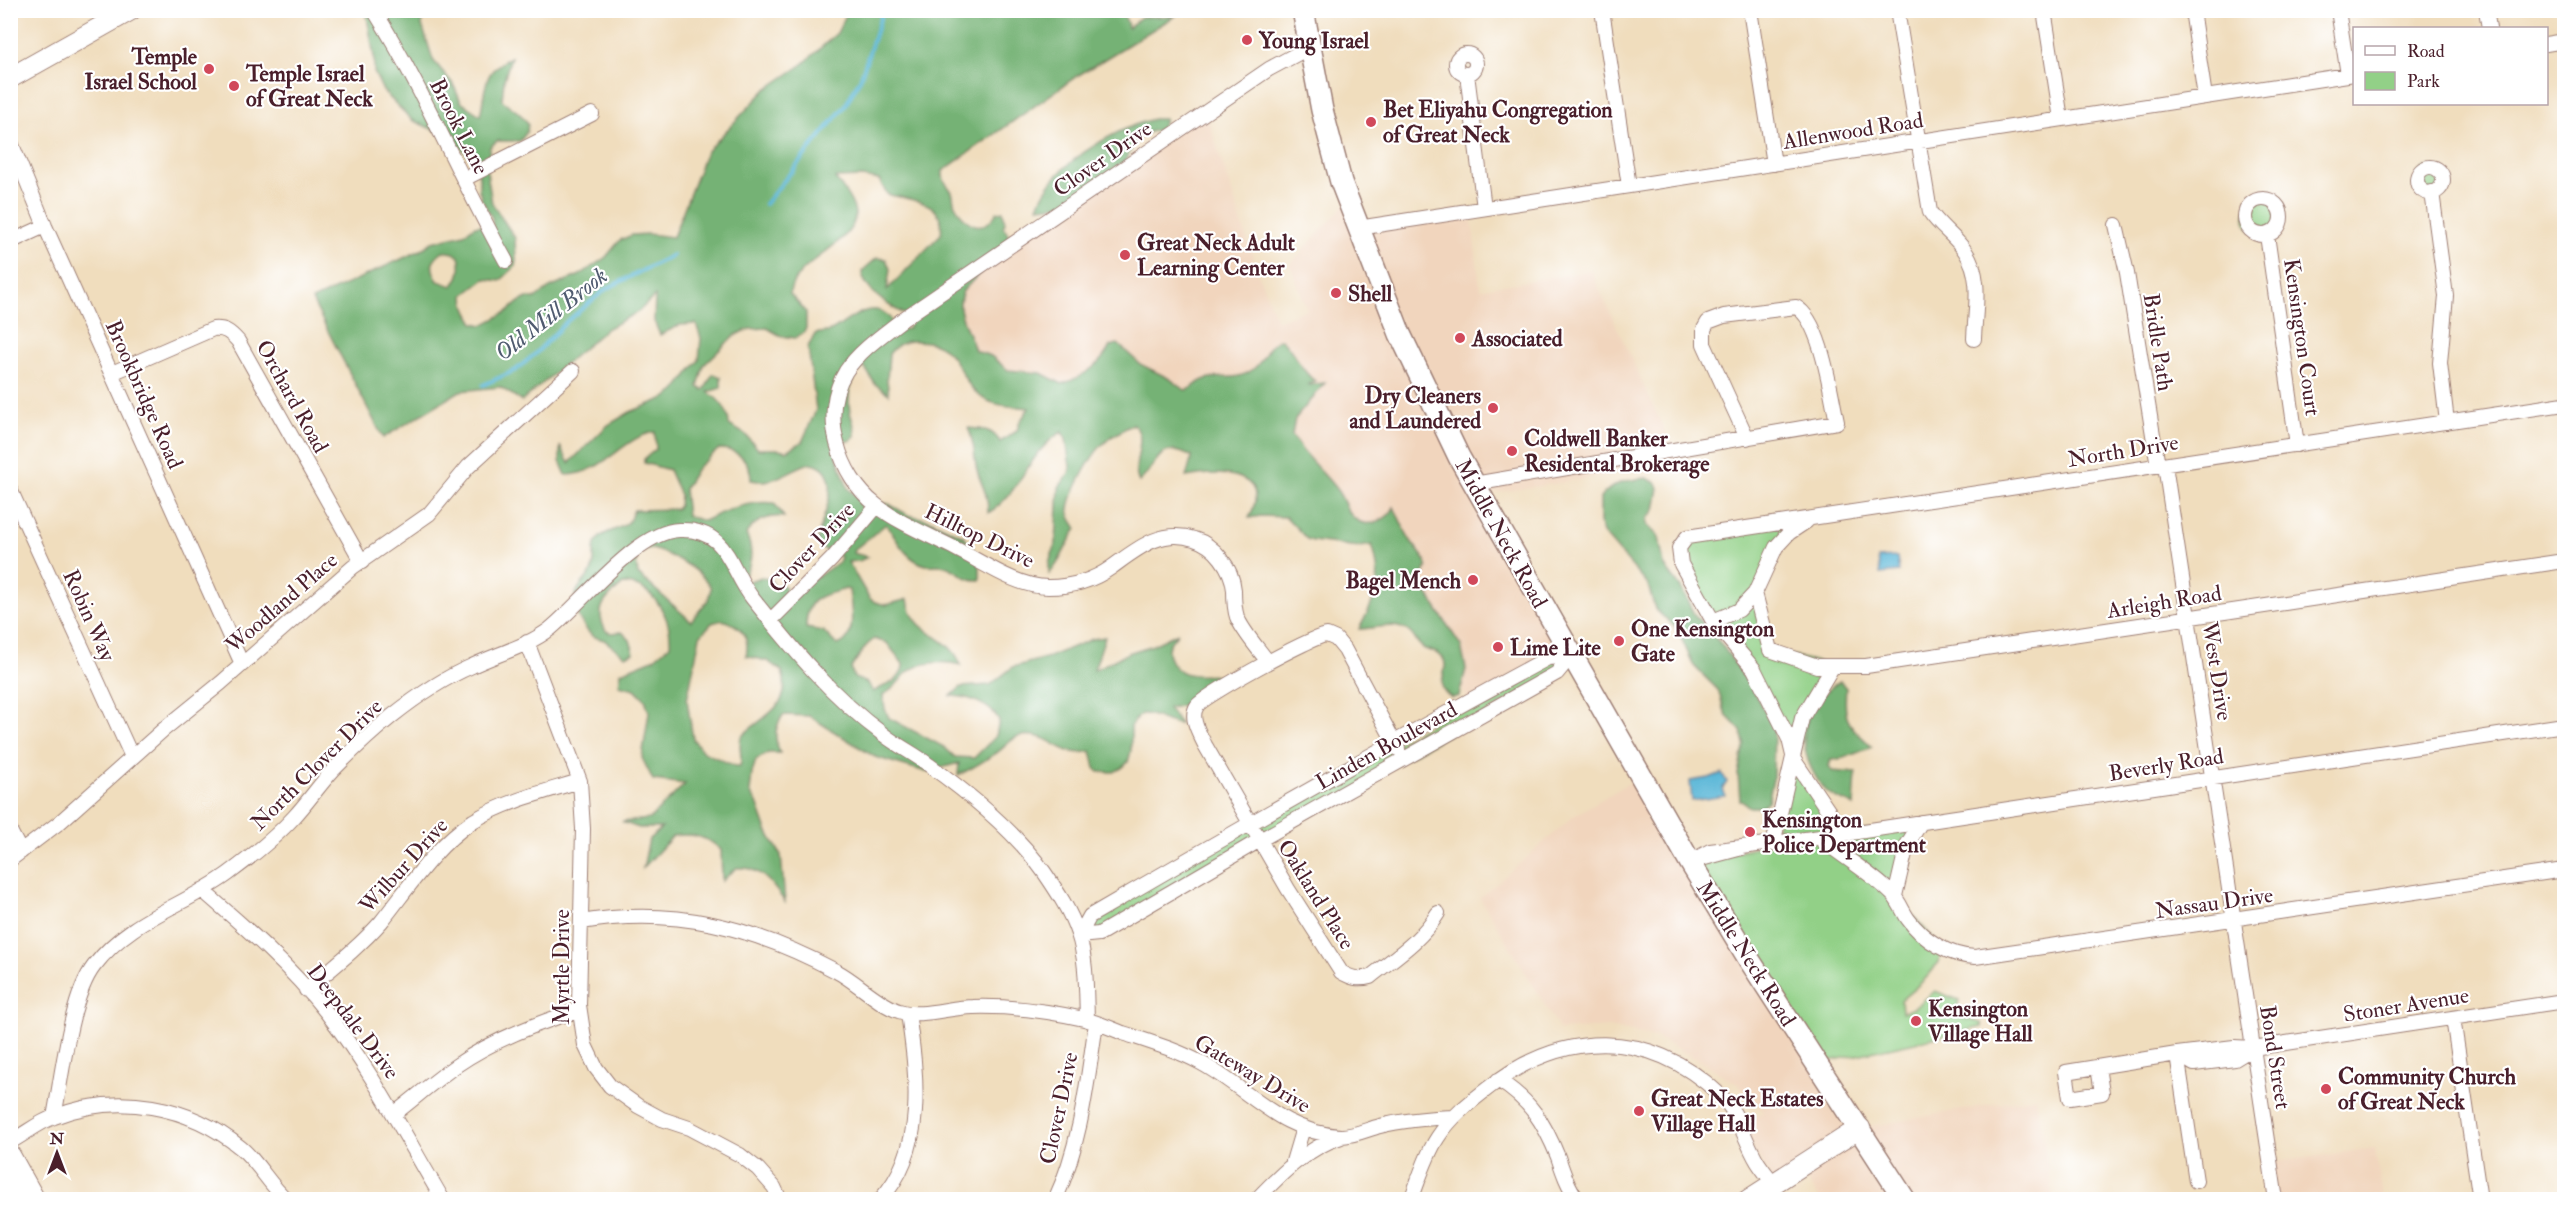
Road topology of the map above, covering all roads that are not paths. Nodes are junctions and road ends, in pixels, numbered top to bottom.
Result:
1 (131, 10) edge
2 (374, 10) edge
3 (1303, 10) edge
4 (1602, 10) edge
5 (1750, 10) edge
6 (1897, 10) edge
7 (2044, 10) edge
8 (2192, 10) edge
9 (2338, 10) edge
10 (2486, 10) edge
11 (2489, 27) edge
12 (2565, 41) edge
13 (2548, 44) edge
14 (1310, 47) junction
15 (1467, 74) dead end
16 (2351, 74) edge
17 (10, 78) edge
18 (2205, 97) junction
19 (592, 114) dead end
20 (2061, 119) junction
21 (10, 140) edge
22 (1917, 141) junction
23 (1774, 164) junction
24 (464, 179) junction
25 (1629, 186) junction
26 (2432, 192) dead end
27 (1484, 208) junction
28 (2116, 225) dead end
29 (45, 226) junction
30 (1358, 228) junction
31 (2266, 235) dead end
32 (10, 242) edge
33 (506, 261) dead end
34 (1974, 339) dead end
35 (573, 370) dead end
36 (112, 373) junction
37 (2565, 404) edge
38 (2447, 422) junction
39 (1747, 438) junction
40 (2297, 445) junction
41 (2161, 465) junction
42 (1474, 484) junction
43 (10, 489) edge
44 (877, 506) junction
45 (1812, 519) junction
46 (2565, 561) edge
47 (362, 562) junction
48 (1755, 594) junction
49 (2189, 618) junction
50 (771, 620) junction
51 (1713, 621) junction
52 (526, 642) junction
53 (1770, 650) junction
54 (1571, 656) junction
55 (1268, 662) junction
56 (242, 664) junction
57 (1534, 665) junction
58 (1833, 666) junction
59 (1754, 669) junction
60 (1543, 681) junction
61 (2565, 725) edge
62 (1394, 741) junction
63 (132, 757) junction
64 (1403, 759) junction
65 (1794, 760) junction
66 (2213, 778) junction
67 (580, 781) junction
68 (1922, 822) junction
69 (1250, 823) junction
70 (10, 831) edge
71 (1844, 834) junction
72 (1819, 838) junction
73 (1260, 840) junction
74 (1773, 844) junction
75 (16, 856) edge
76 (1690, 862) junction
77 (2565, 870) edge
78 (202, 890) junction
79 (1135, 890) junction
80 (1895, 896) junction
81 (1145, 907) junction
82 (1437, 913) dead end
83 (2234, 920) junction
84 (581, 922) junction
85 (1079, 936) junction
86 (306, 990) junction
87 (2565, 1001) edge
88 (579, 1010) junction
89 (908, 1014) junction
90 (2453, 1018) junction
91 (1091, 1021) junction
92 (2253, 1048) junction
93 (2176, 1054) junction
94 (2098, 1067) dead end
95 (1498, 1080) junction
96 (394, 1114) junction
97 (54, 1117) junction
98 (1454, 1117) junction
99 (1303, 1128) junction
100 (1860, 1129) junction
101 (1343, 1137) junction
102 (10, 1142) edge
103 (10, 1155) edge
104 (1292, 1165) junction
105 (21, 1174) junction
106 (2196, 1181) dead end
107 (1773, 1183) junction
108 (19, 1200) edge
109 (35, 1200) edge
110 (287, 1200) edge
111 (443, 1200) edge
112 (780, 1200) edge
113 (879, 1200) edge
114 (1056, 1200) edge
115 (1256, 1200) edge
116 (1411, 1200) edge
117 (1578, 1200) edge
118 (1748, 1200) edge
119 (1905, 1200) edge
120 (2276, 1200) edge
121 (2480, 1200) edge

1 - 17 street
2 - 24 street, Brook Lane
3 - 14 main road, Middle Neck Road
4 - 25 street
5 - 23 street
6 - 22 street
7 - 20 street
8 - 18 street
9 - 16 street
10 - 11 street
12 - 13 street
14 - 30 main road, Middle Neck Road
14 - 44 street, Clover Drive
15 - 27 street
16 - 18 street, Allenwood Road
18 - 20 street, Allenwood Road
19 - 24 street
20 - 22 street, Allenwood Road
21 - 29 street, Brookbridge Road
22 - 23 street, Allenwood Road
22 - 34 street
23 - 25 street, Allenwood Road
24 - 33 street, Brook Lane
25 - 27 street, Allenwood Road
26 - 38 street
27 - 30 street, Allenwood Road
28 - 41 street, Bridle Path
29 - 32 street
29 - 36 street, Brookbridge Road
30 - 42 main road, Middle Neck Road
31 - 40 street, Kensington Court
35 - 47 street, Woodland Place
36 - 47 street, Orchard Road
36 - 56 street, Brookbridge Road
37 - 38 street, North Drive
38 - 40 street, North Drive
39 - 39 street
39 - 42 street
40 - 41 street, North Drive
41 - 45 street, North Drive
41 - 49 street, West Drive
42 - 54 main road, Middle Neck Road
43 - 63 street, Robin Way
44 - 50 street, Clover Drive
44 - 55 street, Hilltop Drive
45 - 48 street
45 - 51 street, North Drive
46 - 49 street, Arleigh Road
47 - 56 street, Woodland Place
48 - 51 street
48 - 53 street
49 - 58 street, Arleigh Road
49 - 66 street, West Drive
50 - 52 street, North Clover Drive
50 - 85 street, Clover Drive
51 - 59 street
52 - 67 street, Myrtle Drive
52 - 78 street, North Clover Drive
53 - 58 street, Arleigh Road
53 - 59 street
54 - 57 street, Linden Boulevard
54 - 60 street, Linden Boulevard
54 - 76 main road, Middle Neck Road
55 - 62 street
55 - 69 street, Oakland Place
56 - 63 street, Woodland Place
57 - 60 street
57 - 62 street, Linden Boulevard
58 - 65 street
59 - 65 street
60 - 64 street, Linden Boulevard
61 - 66 street, Beverly Road
62 - 64 street
62 - 69 street, Linden Boulevard
63 - 75 street, Woodland Place
64 - 73 street, Linden Boulevard
65 - 71 street
65 - 74 street
66 - 68 street, Beverly Road
66 - 83 street, West Drive
67 - 84 street, Myrtle Drive
67 - 86 street, Wilbur Drive
68 - 71 street, Beverly Road
68 - 80 street
69 - 73 street, Oakland Place
69 - 79 street, Linden Boulevard
70 - 75 street
71 - 72 street, Beverly Road
72 - 74 street, Beverly Road
72 - 80 street, Nassau Drive
73 - 81 street, Linden Boulevard
73 - 82 street, Oakland Place
74 - 76 street, Beverly Road
76 - 100 main road, Middle Neck Road
77 - 83 street, Nassau Drive
78 - 86 street, Deepdale Drive
78 - 97 street, North Clover Drive
79 - 81 street
79 - 85 street, Linden Boulevard
80 - 83 street, Nassau Drive
81 - 85 street, Linden Boulevard
83 - 92 street, Bond Street
84 - 88 street, Myrtle Drive
84 - 89 street
85 - 91 street, Clover Drive
86 - 96 street, Deepdale Drive
87 - 90 street, Stoner Avenue
88 - 96 street
88 - 112 street, Myrtle Drive
89 - 91 street, Gateway Drive
89 - 113 street
90 - 92 street, Stoner Avenue
90 - 121 street
91 - 99 street, Gateway Drive
91 - 114 street, Clover Drive
92 - 93 street, Stoner Avenue
92 - 120 street, Bond Street
93 - 94 street, Stoner Avenue
93 - 106 street
95 - 98 street
95 - 107 street
95 - 117 street
96 - 111 street, Deepdale Drive
97 - 102 street
97 - 110 street
98 - 101 street, Gateway Drive
98 - 116 street
99 - 101 street, Gateway Drive
99 - 104 street
100 - 107 street
100 - 119 main road, Middle Neck Road
101 - 104 street
103 - 105 street
104 - 115 street
105 - 108 street
105 - 109 street
107 - 118 street

